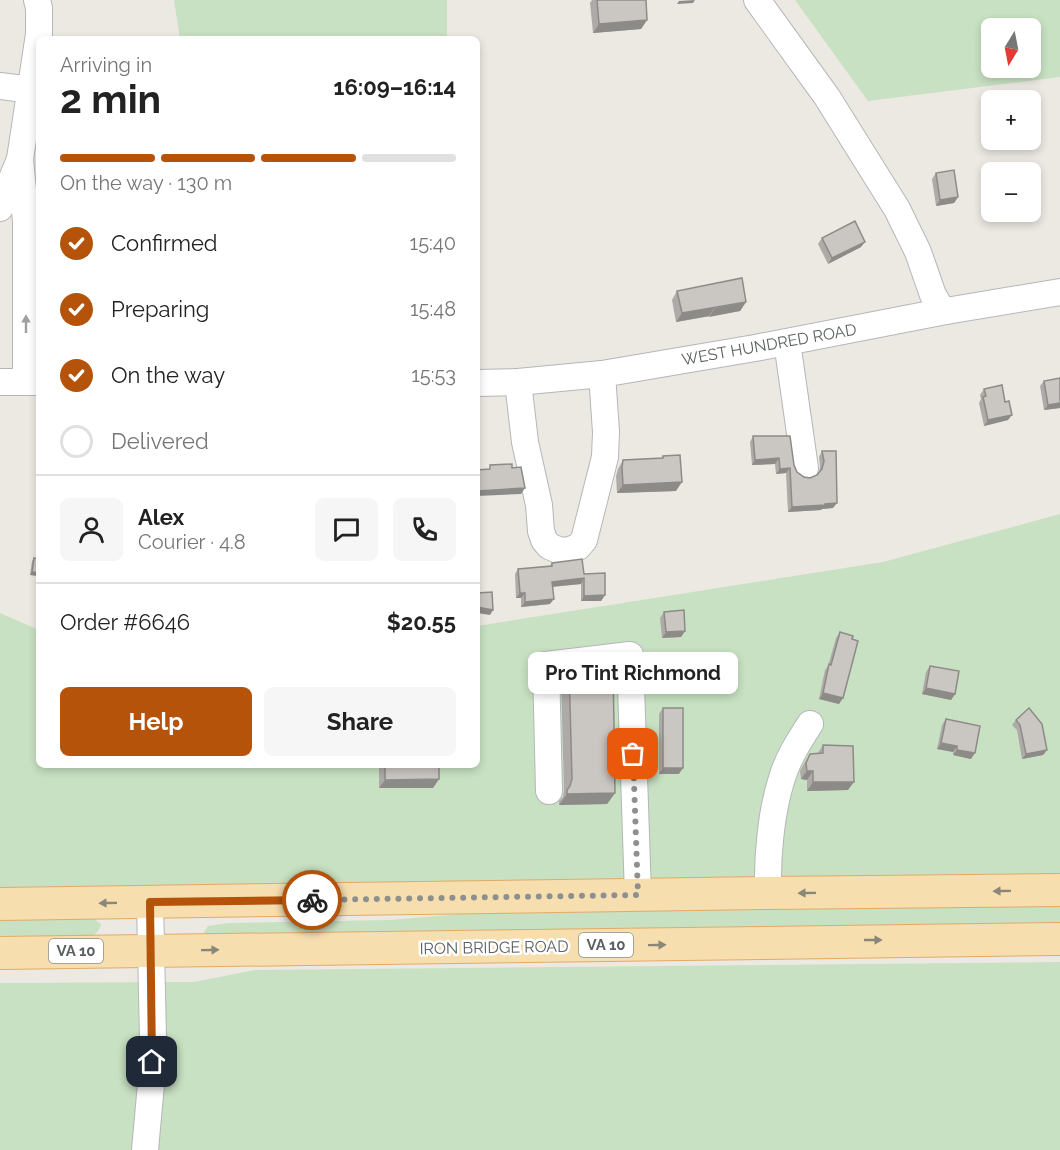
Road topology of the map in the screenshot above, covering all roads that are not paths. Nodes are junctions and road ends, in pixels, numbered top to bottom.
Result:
1 (37, 0) edge
2 (757, 0) edge
3 (39, 36) edge
4 (36, 55) edge
5 (0, 86) edge
6 (31, 90) junction
7 (20, 159) junction
8 (0, 208) edge
9 (1060, 292) edge
10 (946, 311) junction
11 (787, 342) junction
12 (602, 374) junction
13 (0, 382) edge
14 (32, 382) edge
15 (518, 382) junction
16 (480, 383) edge
17 (805, 468) dead end
18 (810, 724) dead end
19 (549, 791) dead end
20 (1060, 890) edge
21 (768, 893) junction
22 (638, 895) junction
23 (150, 902) junction
24 (0, 904) edge
25 (1060, 939) edge
26 (152, 951) junction
27 (0, 953) edge
28 (146, 1150) edge

1 - 3 street
2 - 10 street
4 - 6 street
5 - 6 street
6 - 7 street
7 - 8 street
14 -> 7 street
9 - 10 street, WEST HUNDRED ROAD
10 - 11 street, WEST HUNDRED ROAD
11 - 12 street, WEST HUNDRED ROAD
11 - 17 street
12 - 15 street, WEST HUNDRED ROAD
12 - 15 street
13 - 14 street
15 - 16 street, WEST HUNDRED ROAD
18 - 21 street
19 - 22 street
20 -> 21 main road
21 - 22 main road
22 - 23 main road
23 -> 24 main road
23 - 26 street
26 -> 25 main road, IRON BRIDGE ROAD / VA 10
26 - 27 main road, IRON BRIDGE ROAD / VA 10
26 - 28 street

